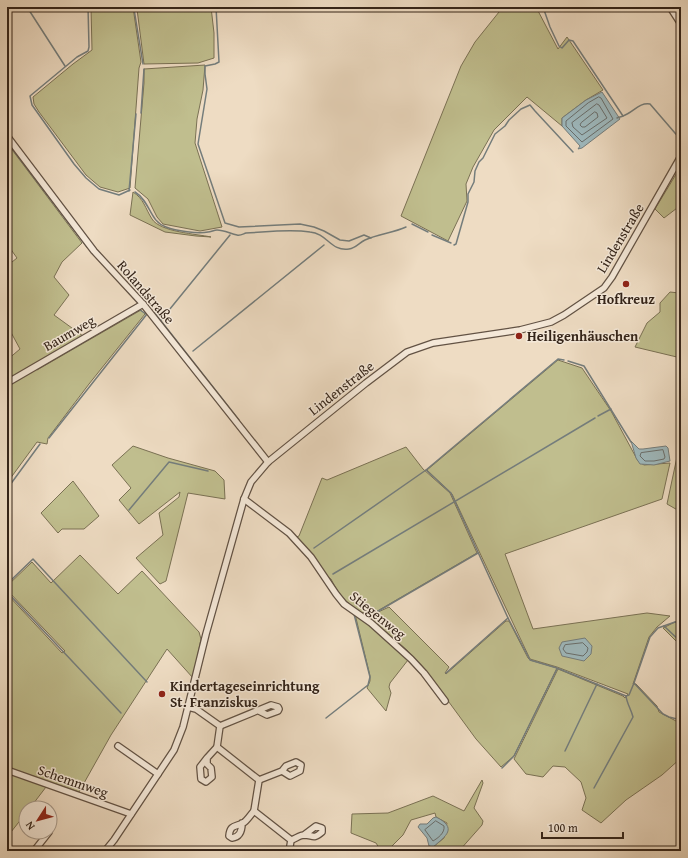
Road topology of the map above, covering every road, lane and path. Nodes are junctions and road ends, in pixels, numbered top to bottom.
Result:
1 (670, 7) edge
2 (681, 24) edge
3 (7, 136) edge
4 (681, 156) edge
5 (143, 304) junction
6 (7, 383) edge
7 (268, 462) junction
8 (244, 499) junction
9 (445, 701) dead end
10 (188, 707) junction
11 (257, 710) dead end
12 (220, 726) junction
13 (118, 746) dead end
14 (217, 747) junction
15 (207, 758) dead end
16 (7, 770) edge
17 (282, 771) dead end
18 (158, 774) junction
19 (259, 780) junction
20 (254, 811) junction
21 (131, 814) junction
22 (242, 823) dead end
23 (304, 835) dead end
24 (43, 840) edge
25 (291, 840) junction
26 (34, 851) edge
27 (105, 851) edge
28 (292, 851) edge

1 - 2 street
3 - 5 street, Rolandstraße
4 - 7 street, Lindenstraße
5 - 6 street, Baumweg
5 - 7 street, Rolandstraße
7 - 8 street, Lindenstraße
8 - 9 street, Stiegenweg
8 - 10 street, Lindenstraße
10 - 12 street
10 - 18 street, Lindenstraße
11 - 12 street
12 - 14 street
13 - 18 street
14 - 15 street
14 - 19 street
16 - 21 street, Schemmweg
17 - 19 street
18 - 21 street, Lindenstraße
19 - 20 street
20 - 22 street
20 - 25 street
21 - 27 street, Lindenstraße
23 - 25 street
24 - 26 street
25 - 28 street

